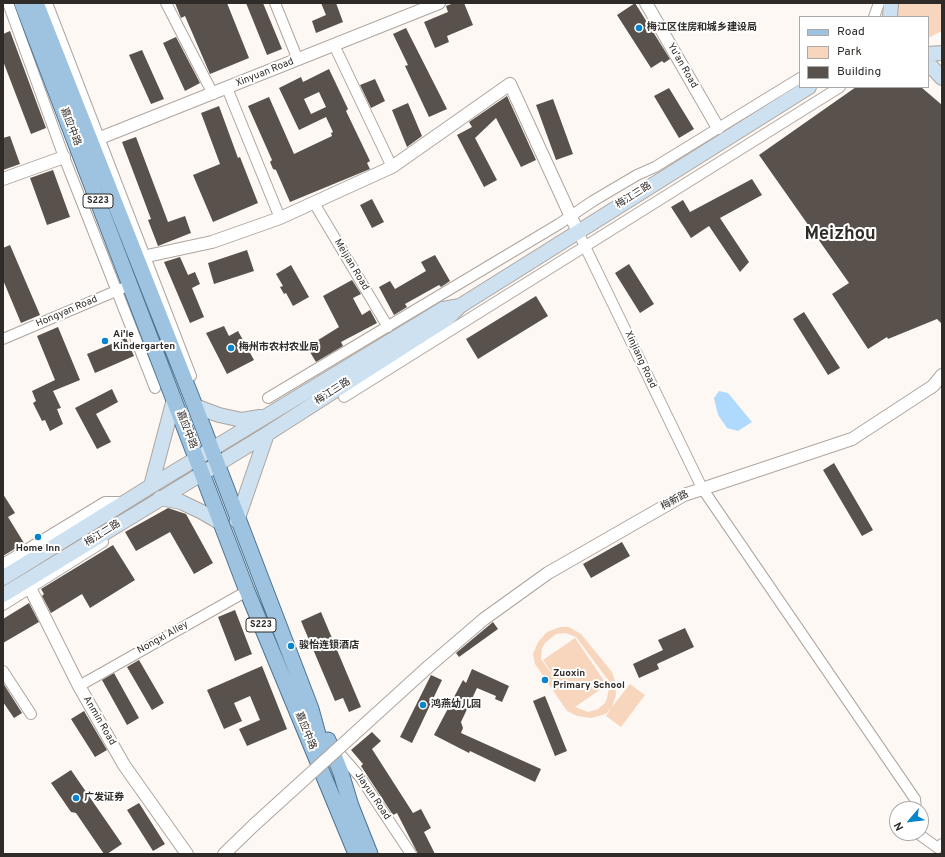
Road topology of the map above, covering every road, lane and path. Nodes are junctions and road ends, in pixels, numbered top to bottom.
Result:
1 (8, 3) edge
2 (22, 3) edge
3 (166, 3) edge
4 (275, 3) edge
5 (439, 3) edge
6 (646, 3) edge
7 (879, 3) edge
8 (41, 4) edge
9 (874, 16) edge
10 (334, 45) junction
11 (942, 53) edge
12 (929, 54) edge
13 (298, 60) junction
14 (929, 64) edge
15 (942, 78) edge
16 (799, 79) edge
17 (226, 88) junction
18 (807, 88) edge
19 (838, 88) edge
20 (213, 94) junction
21 (718, 128) junction
22 (95, 141) junction
23 (64, 158) junction
24 (392, 167) junction
25 (3, 179) edge
26 (314, 203) junction
27 (280, 218) junction
28 (578, 232) junction
29 (147, 256) dead end
30 (124, 288) junction
31 (460, 306) junction
32 (388, 327) junction
33 (3, 339) edge
34 (942, 375) edge
35 (193, 380) dead end
36 (155, 388) dead end
37 (344, 396) dead end
38 (268, 398) dead end
39 (174, 399) junction
40 (195, 406) junction
41 (266, 416) junction
42 (267, 434) junction
43 (211, 449) junction
44 (196, 458) junction
45 (216, 464) junction
46 (202, 473) junction
47 (151, 486) junction
48 (702, 488) junction
49 (160, 498) junction
50 (125, 502) junction
51 (237, 521) junction
52 (221, 523) junction
53 (3, 564) edge
54 (3, 578) edge
55 (31, 583) junction
56 (247, 591) junction
57 (3, 595) edge
58 (3, 605) edge
59 (3, 671) edge
60 (79, 686) junction
61 (311, 709) junction
62 (31, 714) dead end
63 (303, 725) junction
64 (329, 740) junction
65 (915, 801) edge
66 (928, 841) edge
67 (942, 844) edge
68 (187, 854) edge
69 (224, 854) edge
70 (348, 854) edge
71 (356, 854) edge
72 (362, 854) edge
73 (370, 854) edge
74 (411, 854) edge

1 - 23 street
2 - 30 main road, 嘉应中路 / S223
3 - 20 street
4 - 13 street
5 - 10 street, Xinyuan Road
6 - 21 street, Yu'an Road
7 - 9 street
8 - 22 main road, 嘉应中路 / S223
10 - 13 street, Xinyuan Road
10 - 24 street
11 - 12 main road
13 - 17 street, Xinyuan Road
14 - 15 main road
16 - 21 street
17 - 20 street, Xinyuan Road
17 - 27 street
18 - 28 main road, 梅江三路
19 - 37 street
20 - 22 street, Xinyuan Road
21 - 32 street
22 - 35 street
22 - 40 main road, 嘉应中路 / S223
23 - 25 street
23 - 30 street
24 - 26 street
24 - 28 street
26 - 27 street
26 - 32 street, Meijian Road
27 - 29 street
28 - 31 main road, 梅江三路
28 - 48 street, Xinjiang Road
30 - 33 street, Hongyan Road
30 - 36 street
30 - 39 main road, 嘉应中路 / S223
31 - 41 main road, 梅江三路
31 - 42 main road, 梅江三路
32 - 38 street
34 - 48 street, 梅新路
39 - 44 main road, 嘉应中路 / S223
39 - 47 main road
40 - 41 main road
40 - 43 main road, 嘉应中路 / S223
41 - 43 main road, 梅江三路
42 - 45 main road, 梅江三路
42 - 51 main road
43 - 44 main road, 梅江三路
43 - 45 main road, 嘉应中路 / S223
44 - 46 main road, 嘉应中路 / S223
44 - 47 main road, 梅江二路
45 - 46 main road, 梅江三路
45 - 51 main road, 嘉应中路 / S223
46 - 49 main road, 梅江二路
46 - 52 main road, 嘉应中路 / S223
47 - 50 main road, 梅江二路
48 - 65 street, Xinjiang Road
48 - 69 street, 梅新路, bridge
49 - 52 main road
49 - 55 main road, 梅江二路
50 - 53 street
50 - 54 main road, 梅江二路
51 - 61 main road, 嘉应中路 / S223
52 - 56 main road, 嘉应中路 / S223
55 - 57 main road, 梅江二路
55 - 58 street
55 - 60 street, Anmin Road
56 - 60 street, Nongxi Alley
56 - 63 main road, 嘉应中路 / S223
59 - 62 street
60 - 68 street, Anmin Road
61 - 64 main road
61 - 72 main road, 嘉应中路 / S223
63 - 70 main road
63 - 71 main road, 嘉应中路 / S223
64 - 73 main road
64 - 74 street, Jiayun Road
66 - 67 street

